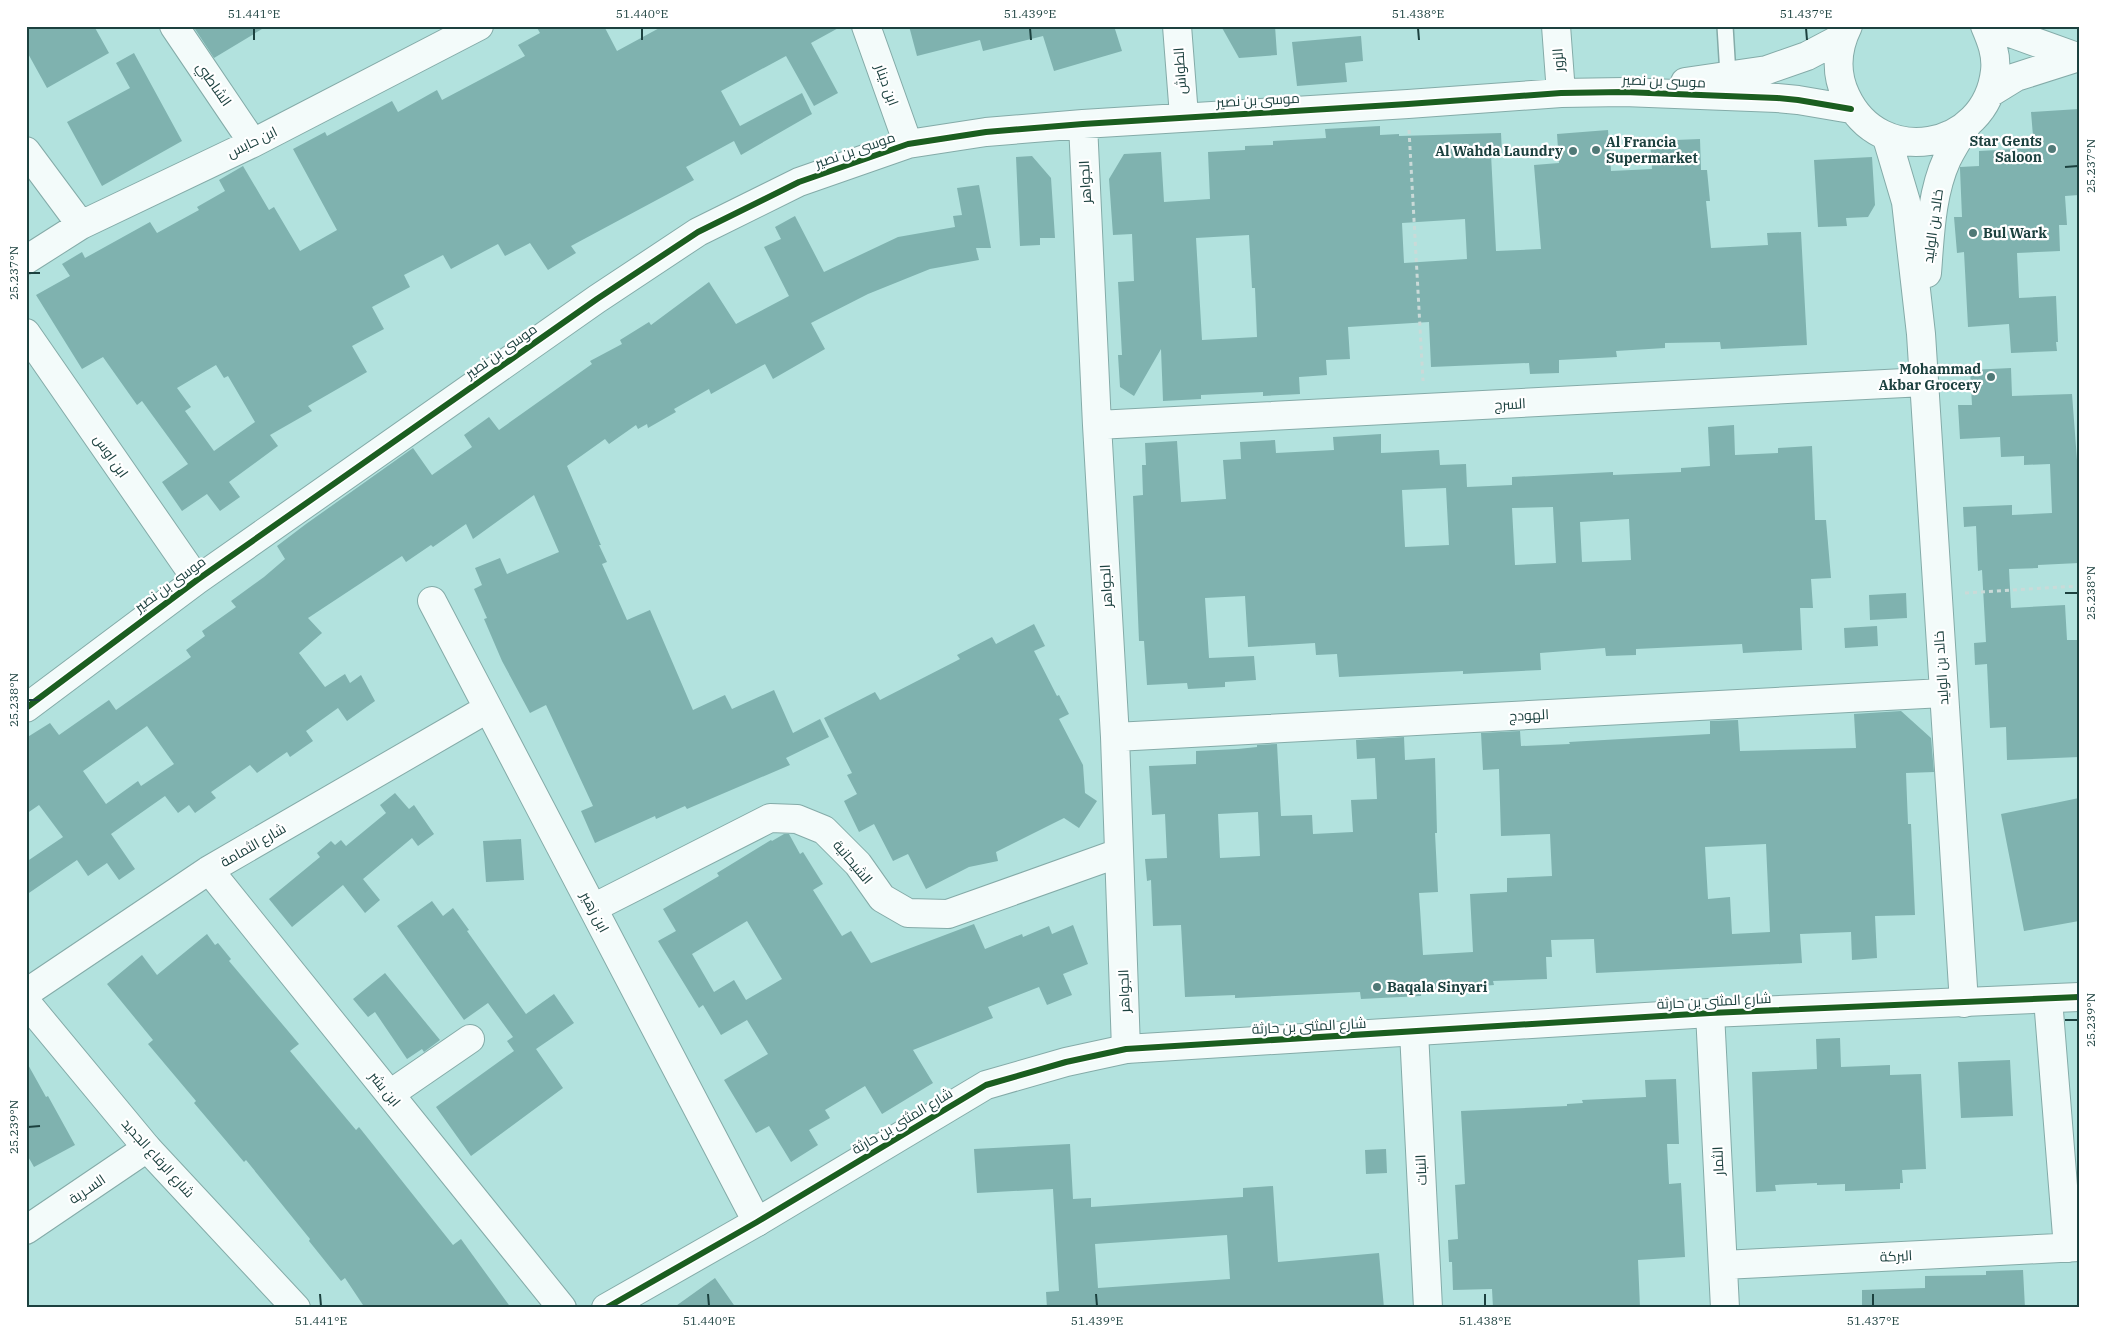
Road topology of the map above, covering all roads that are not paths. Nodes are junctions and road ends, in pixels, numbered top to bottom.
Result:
1 (174, 26) edge
2 (479, 26) edge
3 (866, 26) edge
4 (1177, 26) edge
5 (1556, 26) edge
6 (1725, 26) edge
7 (1985, 26) edge
8 (1991, 26) edge
9 (1846, 32) edge
10 (2078, 57) edge
11 (1728, 76) junction
12 (1624, 92) junction
13 (1561, 93) junction
14 (1990, 93) junction
15 (1851, 109) junction
16 (1184, 116) junction
17 (1083, 124) junction
18 (1967, 125) junction
19 (1888, 138) junction
20 (253, 142) junction
21 (908, 144) junction
22 (26, 151) edge
23 (81, 225) junction
24 (26, 260) edge
25 (26, 333) edge
26 (1921, 334) junction
27 (1924, 382) junction
28 (1097, 425) junction
29 (197, 580) junction
30 (432, 601) dead end
31 (1943, 693) junction
32 (26, 708) edge
33 (487, 709) junction
34 (1115, 737) junction
35 (1119, 853) junction
36 (209, 870) junction
37 (593, 908) junction
38 (26, 993) edge
39 (2079, 997) edge
40 (2048, 999) junction
41 (26, 1002) edge
42 (1964, 1002) junction
43 (1710, 1013) junction
44 (1414, 1032) junction
45 (470, 1039) dead end
46 (1126, 1049) junction
47 (390, 1094) junction
48 (147, 1148) junction
49 (757, 1222) junction
50 (26, 1230) edge
51 (2074, 1247) edge
52 (1723, 1265) junction
53 (296, 1308) edge
54 (562, 1308) edge
55 (606, 1308) edge
56 (1428, 1308) edge
57 (1726, 1308) edge

1 - 20 street, الشاطبي
2 - 20 street, ابن حابس
3 - 21 street, ابن دينار
4 - 16 street, الطواش
5 - 13 street, الزور
6 - 11 lane
7 - 14 street
8 - 10 street
9 - 11 street, موسى بن نصير
9 - 15 street
10 - 14 street
11 - 12 street, موسى بن نصير
12 - 13 street, موسى بن نصير
12 - 15 street, موسى بن نصير
13 - 16 street, موسى بن نصير
14 - 18 street
15 - 19 street
16 - 17 street, موسى بن نصير
17 - 21 street, موسى بن نصير
17 - 28 street, الجواهر
18 - 19 street
18 - 26 street, خالد بن الوليد
19 - 26 street, خالد بن الوليد
20 - 23 street, ابن حابس
21 - 29 street, موسى بن نصير
22 - 23 street
23 - 24 street, ابن حابس
25 - 29 street, ابن اوس
26 - 27 street, خالد بن الوليد
27 - 28 street, السرج
27 - 31 street, خالد بن الوليد
28 - 34 street, الجواهر
29 - 32 street, موسى بن نصير
30 - 33 street, ابن زهير
31 - 34 street, الهودج
31 - 42 street, خالد بن الوليد
33 - 36 street, شارع الثمامة
33 - 37 street, ابن زهير
34 - 35 street, الجواهر
35 - 37 street, الشيحانية
35 - 46 street, الجواهر
36 - 38 street, شارع الثمامة
36 - 47 street, ابن بشر
37 - 49 street, ابن زهير
39 - 40 street, شارع المثنى بن حارثة
40 - 42 street, شارع المثنى بن حارثة
40 - 51 street, البركة
41 - 48 street, شارع الرفاع الجديد
42 - 43 street, شارع المثنى بن حارثة
43 - 44 street, شارع المثنى بن حارثة
43 - 52 street, الثمار
44 - 46 street, شارع المثنى بن حارثة
44 - 56 street, النبات
45 - 47 street
46 - 49 street, شارع المثنى بن حارثة
47 - 54 street, ابن بشر
48 - 50 street, السـرية
48 - 53 street, شارع الرفاع الجديد
49 - 55 street, شارع المثنى بن حارثة
51 - 52 street, البركة
52 - 57 street, الثمار

